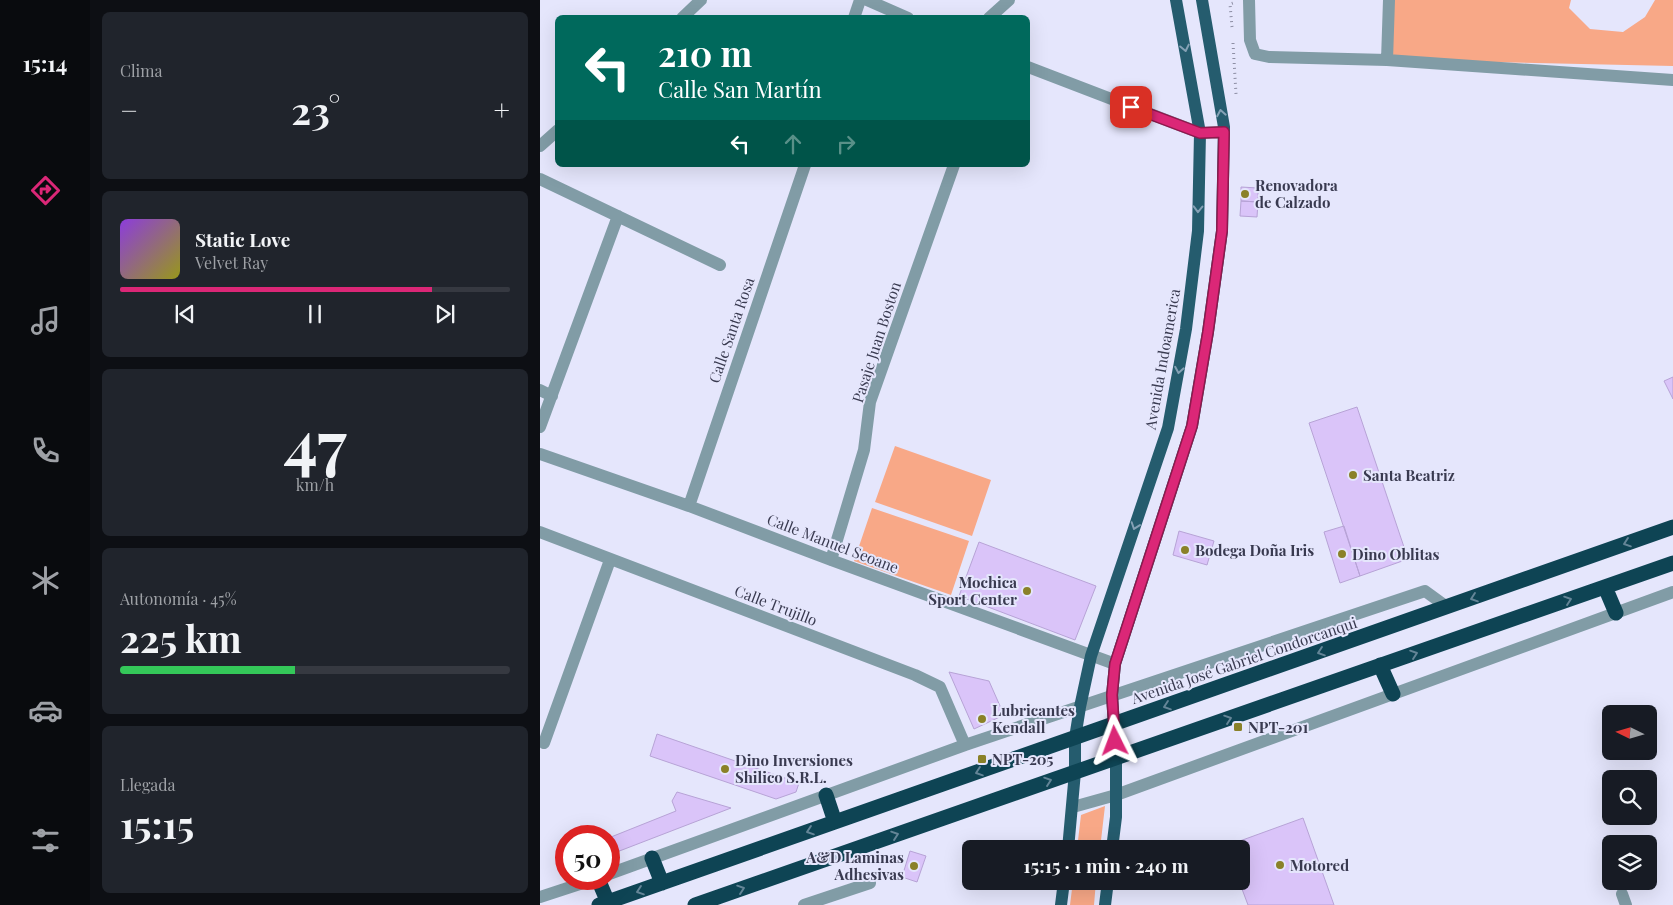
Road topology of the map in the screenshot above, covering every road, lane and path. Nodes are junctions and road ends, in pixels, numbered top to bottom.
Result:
1 (701, 0) edge
2 (860, 0) edge
3 (867, 0) edge
4 (1009, 0) edge
5 (1176, 0) edge
6 (1202, 0) edge
7 (1389, 0) edge
8 (1244, 1) edge
9 (685, 15) edge
10 (855, 15) edge
11 (901, 15) edge
12 (993, 15) edge
13 (1232, 32) dead end
14 (1233, 41) dead end
15 (1387, 60) junction
16 (1030, 68) edge
17 (1673, 80) edge
18 (1236, 97) dead end
19 (1224, 132) junction
20 (555, 133) edge
21 (1200, 133) junction
22 (540, 146) edge
23 (803, 167) edge
24 (953, 167) edge
25 (540, 179) edge
26 (618, 216) junction
27 (720, 265) dead end
28 (546, 393) edge
29 (540, 427) edge
30 (540, 454) edge
31 (689, 506) junction
32 (1673, 527) edge
33 (540, 532) edge
34 (610, 560) junction
35 (831, 560) junction
36 (1673, 563) edge
37 (1605, 587) junction
38 (1672, 597) edge
39 (1447, 607) junction
40 (1616, 613) junction
41 (1091, 656) junction
42 (1115, 664) junction
43 (1380, 666) junction
44 (1393, 694) junction
45 (1112, 695) junction
46 (1080, 707) junction
47 (1115, 724) junction
48 (1075, 738) junction
49 (544, 742) dead end
50 (965, 745) junction
51 (1116, 758) junction
52 (1075, 772) junction
53 (1116, 794) junction
54 (826, 795) junction
55 (1072, 808) junction
56 (835, 822) junction
57 (1069, 840) edge
58 (1113, 840) edge
59 (652, 858) junction
60 (620, 870) edge
61 (662, 883) junction
62 (870, 883) dead end
63 (562, 890) edge
64 (600, 890) edge
65 (1063, 890) edge
66 (1107, 890) edge
67 (540, 897) edge
68 (605, 904) edge
69 (695, 905) edge
70 (804, 905) edge
71 (1061, 905) edge
72 (1105, 905) edge

1 - 9 street
2 - 10 street
3 - 11 street
4 - 12 street
5 -> 21 main road, Avenida Indoamerica
19 -> 6 main road
7 - 15 street
8 - 13 path
8 - 15 street
14 - 18 path
15 - 17 street
16 - 21 street
19 - 21 street
19 - 42 main road
20 - 22 street
21 -> 41 main road, Avenida Indoamerica
23 - 31 street, Calle Santa Rosa
24 - 35 street, Pasaje Juan Boston
25 - 26 street
26 - 27 street
26 - 28 street
28 - 29 street
30 - 31 street, Calle Manuel Seoane
31 - 35 street, Calle Manuel Seoane
32 -> 39 highway, Avenida José Gabriel Condorcanqui
33 - 34 street, Calle Trujillo
34 - 49 street
34 - 50 street, Calle Trujillo
35 - 41 street, Calle Manuel Seoane
36 - 37 highway
37 - 40 highway
43 -> 37 highway
38 - 40 street
39 - 45 street
39 -> 47 highway, Avenida José Gabriel Condorcanqui
40 - 44 street
41 - 42 street, Calle Manuel Seoane
41 - 46 main road, Avenida Indoamerica
42 - 45 main road
43 - 44 highway
51 -> 43 highway
44 - 53 street
45 - 46 street
45 - 47 main road
46 - 48 main road, Avenida Indoamerica
46 - 50 street
47 - 48 highway, Avenida José Gabriel Condorcanqui
47 - 51 main road
48 - 52 main road, Avenida Indoamerica
48 -> 56 highway, Avenida José Gabriel Condorcanqui
50 - 54 street
51 - 52 highway
51 - 53 main road
52 - 55 main road, Avenida Indoamerica
69 -> 52 highway
53 - 55 street
53 - 58 main road
54 - 56 highway
54 - 59 street
55 - 57 main road, Avenida Indoamerica
56 -> 61 highway, Avenida José Gabriel Condorcanqui
59 - 60 street
59 - 61 highway
61 -> 68 highway, Avenida José Gabriel Condorcanqui
62 - 70 street
63 - 67 street
64 - 68 highway
65 - 71 main road
66 - 72 main road

